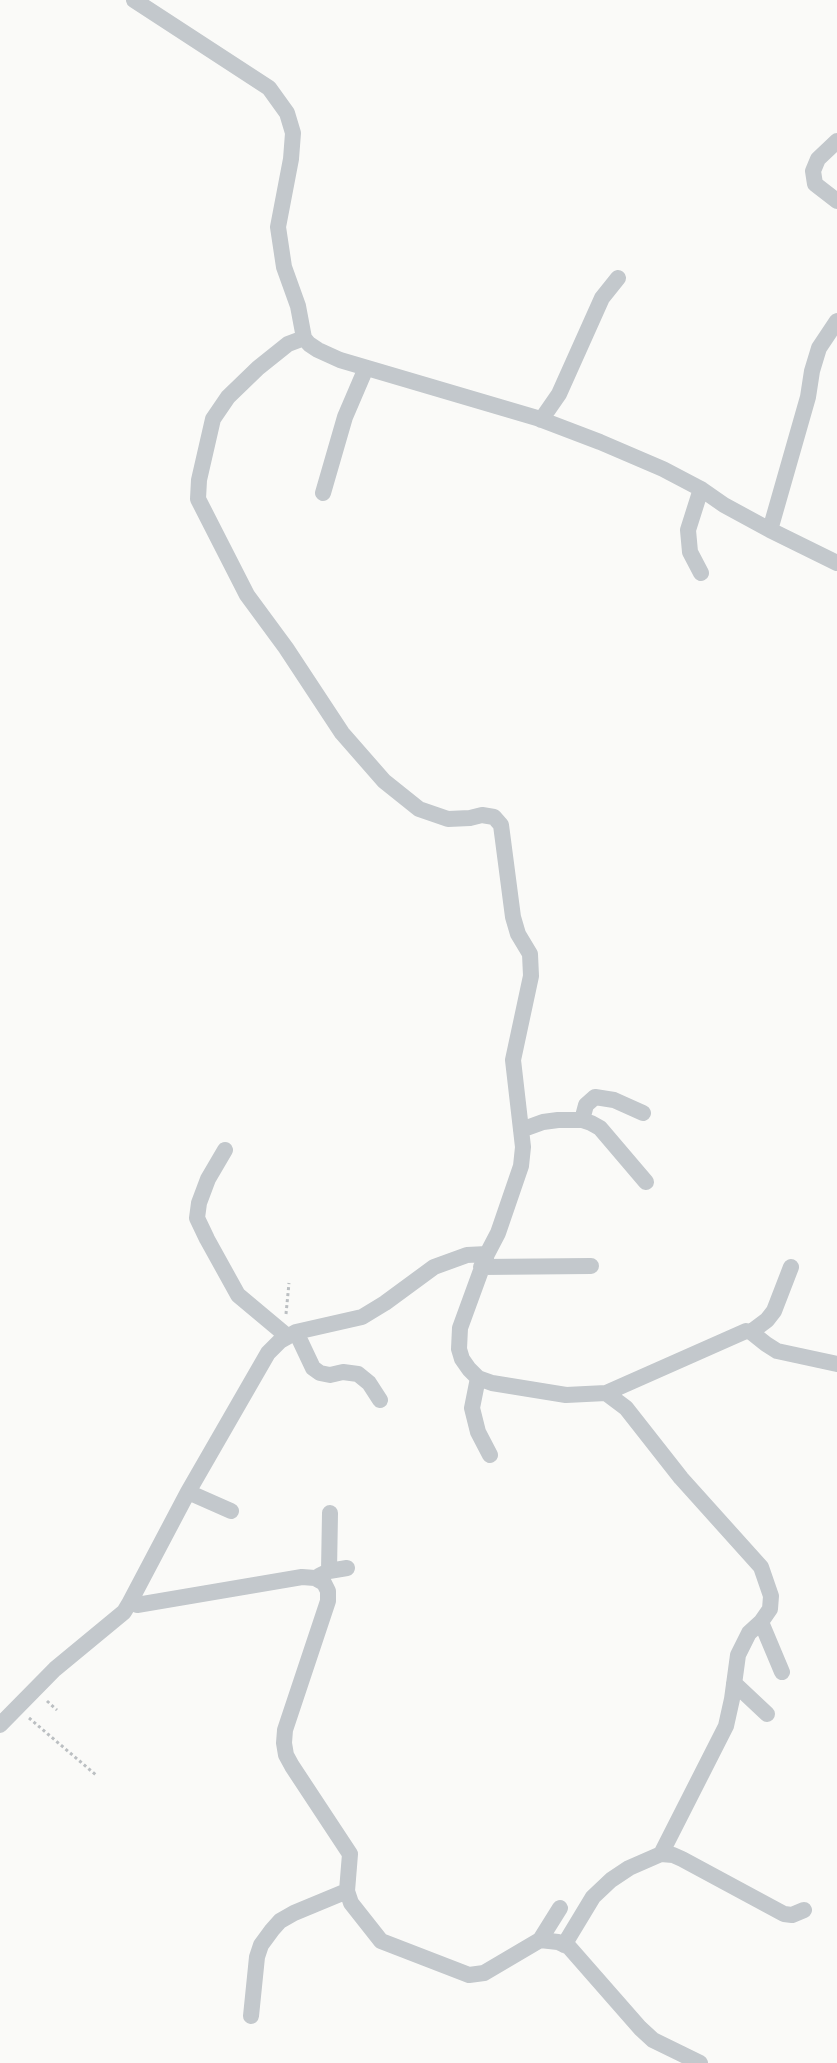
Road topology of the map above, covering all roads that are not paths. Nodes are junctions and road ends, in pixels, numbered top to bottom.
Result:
1 (134, 0) edge
2 (837, 141) edge
3 (837, 201) edge
4 (618, 278) dead end
5 (837, 321) edge
6 (304, 338) junction
7 (366, 368) junction
8 (541, 420) junction
9 (701, 489) junction
10 (323, 493) dead end
11 (770, 530) junction
12 (837, 563) edge
13 (701, 573) dead end
14 (643, 1113) dead end
15 (582, 1120) junction
16 (521, 1130) junction
17 (225, 1150) dead end
18 (646, 1182) dead end
19 (484, 1261) junction
20 (591, 1266) dead end
21 (791, 1267) dead end
22 (287, 1332) junction
23 (751, 1332) junction
24 (837, 1364) edge
25 (478, 1378) junction
26 (606, 1393) junction
27 (380, 1400) dead end
28 (490, 1455) dead end
29 (188, 1492) junction
30 (231, 1511) dead end
31 (330, 1513) dead end
32 (346, 1568) dead end
33 (322, 1575) junction
34 (130, 1602) junction
35 (761, 1622) junction
36 (782, 1672) dead end
37 (734, 1683) junction
38 (767, 1714) dead end
39 (0, 1724) edge
40 (662, 1854) junction
41 (347, 1891) junction
42 (560, 1908) dead end
43 (804, 1910) dead end
44 (540, 1940) junction
45 (564, 1945) junction
46 (251, 2016) dead end
47 (700, 2063) edge

1 - 6 street
2 - 3 street
4 - 8 street
5 - 11 street
6 - 7 street
6 - 16 street
7 - 8 street
7 - 10 street
8 - 9 street
9 - 11 street
9 - 13 street
11 - 12 street
14 - 15 street
15 - 16 street
15 - 18 street
16 - 19 street
17 - 22 street
19 - 20 street
19 - 22 street
19 - 25 street
21 - 23 street
22 - 27 street
22 - 29 street
23 - 24 street
23 - 26 street
25 - 26 street
25 - 28 street
26 - 35 street
29 - 30 street
29 - 34 street
31 - 33 street
32 - 33 street
33 - 34 street
33 - 41 street
34 - 39 street
35 - 36 street
35 - 37 street
37 - 38 street
37 - 40 street
40 - 43 street
40 - 45 street
41 - 44 street
41 - 46 street
42 - 44 street
44 - 45 street
45 - 47 street

